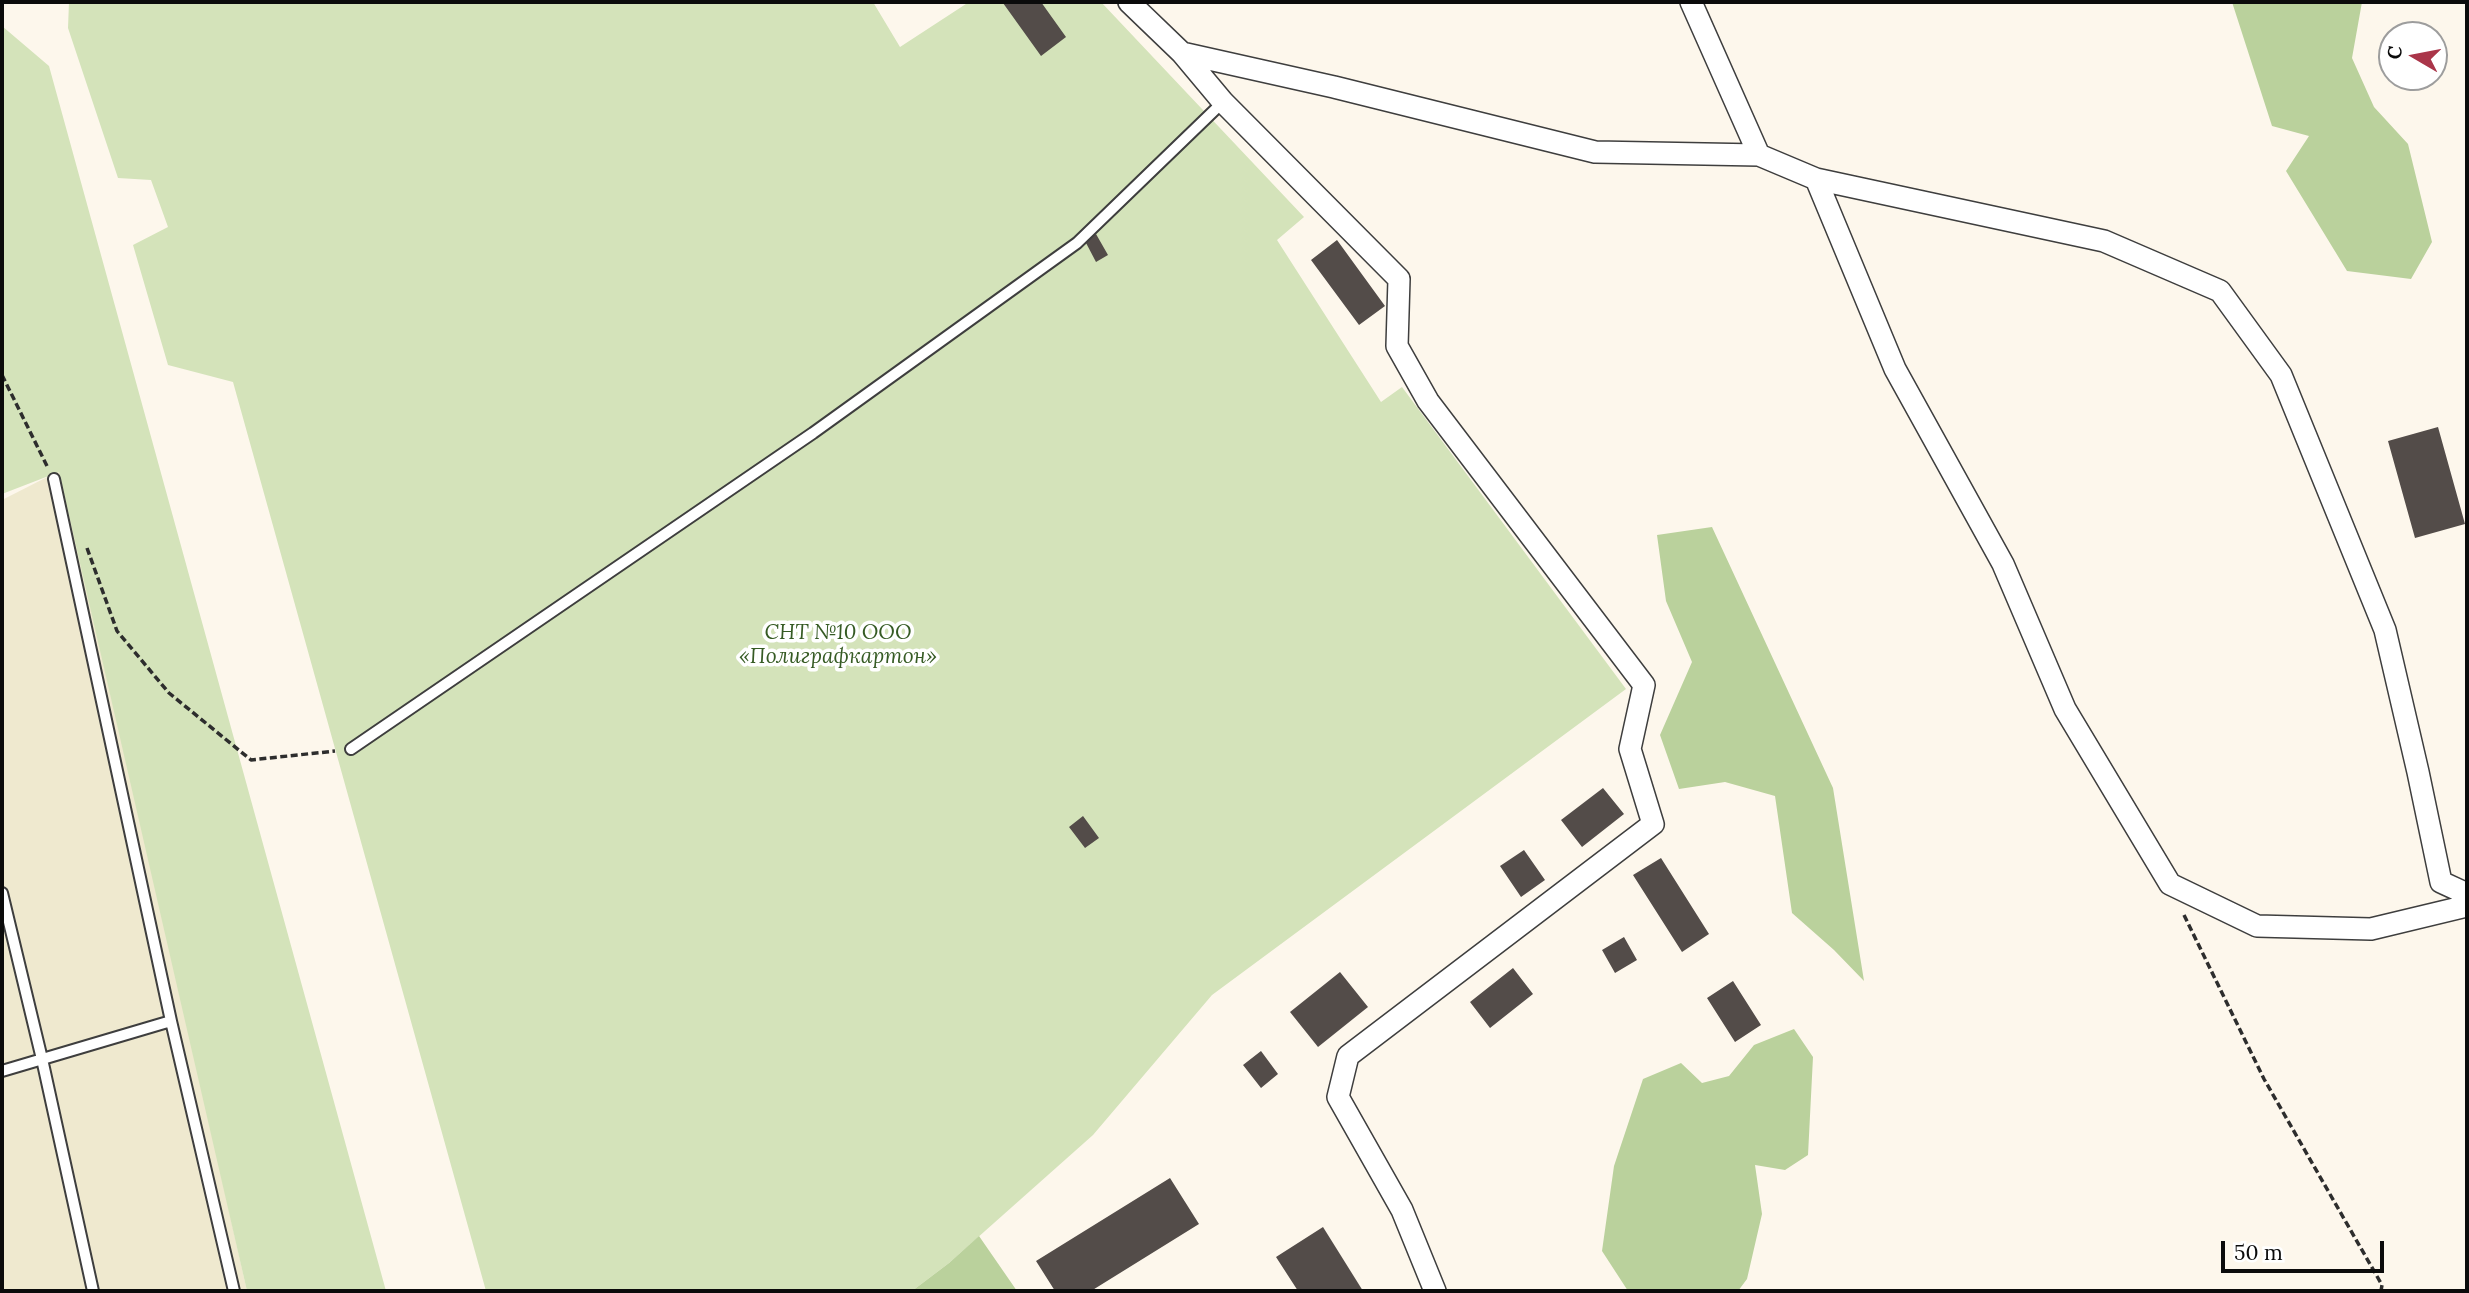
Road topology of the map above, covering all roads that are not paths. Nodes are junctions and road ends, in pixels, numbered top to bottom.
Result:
1 (1129, 2) edge
2 (1691, 2) edge
3 (1182, 53) junction
4 (1223, 102) junction
5 (1759, 155) junction
6 (1816, 179) junction
7 (54, 479) road end
8 (351, 749) road end
9 (2, 893) edge
10 (2467, 894) edge
11 (2467, 906) edge
12 (171, 1020) junction
13 (42, 1059) junction
14 (2, 1071) edge
15 (93, 1291) edge
16 (234, 1291) edge
17 (1435, 1291) edge

1 - 3 street
2 - 5 street
3 - 4 street
3 - 5 street
4 - 8 lane
4 - 17 street
5 - 6 street
6 - 10 street
6 - 11 street
7 - 12 lane
9 - 13 lane
12 - 13 lane
12 - 16 lane
13 - 14 lane
13 - 15 lane

